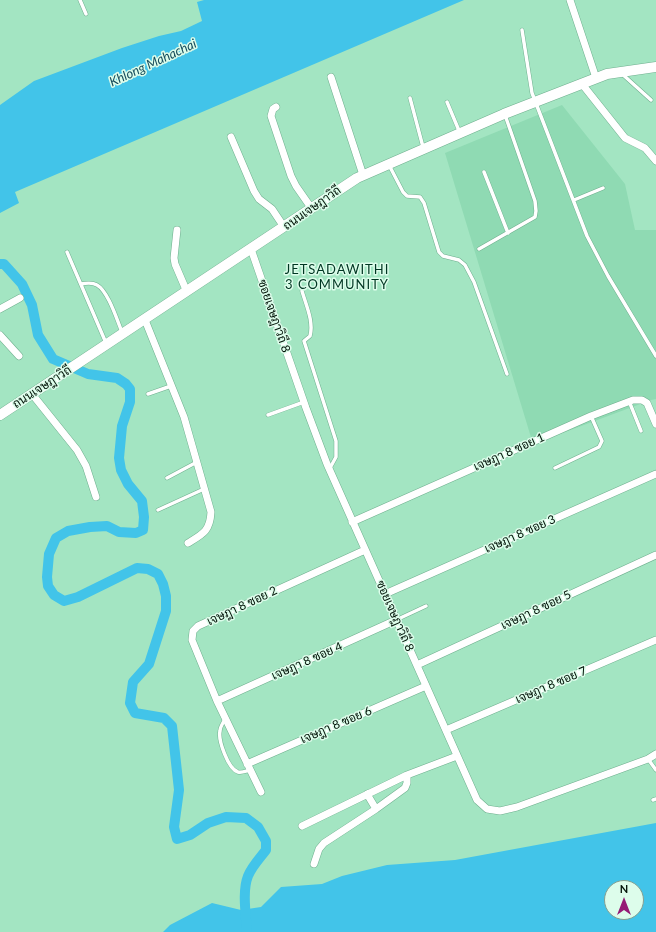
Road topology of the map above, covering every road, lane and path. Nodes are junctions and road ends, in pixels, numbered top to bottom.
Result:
1 (80, 0) edge
2 (570, 0) edge
3 (86, 14) dead end
4 (522, 30) dead end
5 (656, 67) edge
6 (619, 71) junction
7 (331, 77) dead end
8 (596, 78) junction
9 (582, 84) junction
10 (410, 98) dead end
11 (651, 100) dead end
12 (447, 102) dead end
13 (535, 102) junction
14 (276, 107) dead end
15 (504, 114) junction
16 (460, 133) junction
17 (231, 138) dead end
18 (423, 148) junction
19 (656, 161) edge
20 (388, 164) junction
21 (484, 172) dead end
22 (363, 175) junction
23 (603, 188) dead end
24 (574, 200) junction
25 (312, 209) junction
26 (284, 227) junction
27 (177, 230) dead end
28 (508, 233) junction
29 (251, 249) junction
30 (479, 249) dead end
31 (67, 252) dead end
32 (81, 284) junction
33 (302, 291) dead end
34 (188, 292) junction
35 (20, 298) dead end
36 (0, 309) edge
37 (145, 320) junction
38 (123, 334) junction
39 (0, 335) edge
40 (107, 345) junction
41 (19, 356) dead end
42 (656, 356) edge
43 (507, 374) dead end
44 (172, 386) junction
45 (32, 394) junction
46 (148, 394) dead end
47 (629, 401) junction
48 (304, 402) junction
49 (268, 414) dead end
50 (0, 415) edge
51 (591, 416) junction
52 (656, 424) edge
53 (641, 431) dead end
54 (197, 462) junction
55 (555, 468) dead end
56 (330, 469) junction
57 (656, 474) edge
58 (167, 478) dead end
59 (205, 488) junction
60 (96, 498) dead end
61 (158, 510) dead end
62 (352, 522) junction
63 (188, 543) dead end
64 (365, 550) junction
65 (656, 555) edge
66 (385, 594) junction
67 (426, 606) dead end
68 (396, 620) junction
69 (656, 640) edge
70 (416, 665) junction
71 (426, 686) junction
72 (217, 701) junction
73 (225, 718) junction
74 (446, 730) junction
75 (656, 754) edge
76 (457, 756) junction
77 (648, 758) junction
78 (248, 767) junction
79 (656, 770) edge
80 (407, 775) junction
81 (261, 792) dead end
82 (367, 794) junction
83 (376, 809) junction
84 (302, 826) dead end
85 (314, 864) dead end

1 - 3 lane
2 - 8 street
4 - 13 lane
5 - 6 street, ถนนเจษฎาวิถี
6 - 8 street, ถนนเจษฎาวิถี
6 - 11 lane
7 - 22 street
8 - 9 street, ถนนเจษฎาวิถี
9 - 13 street, ถนนเจษฎาวิถี
9 - 19 street
10 - 18 lane
12 - 16 lane
13 - 15 street, ถนนเจษฎาวิถี
13 - 24 lane
14 - 25 street
15 - 16 street, ถนนเจษฎาวิถี
15 - 28 lane
16 - 18 street, ถนนเจษฎาวิถี
17 - 26 street
18 - 20 street, ถนนเจษฎาวิถี
20 - 22 street, ถนนเจษฎาวิถี
20 - 43 lane
21 - 28 lane
22 - 25 street, ถนนเจษฎาวิถี
23 - 24 lane
24 - 42 lane
25 - 26 street, ถนนเจษฎาวิถี
26 - 29 street, ถนนเจษฎาวิถี
27 - 34 street
28 - 30 lane
29 - 34 street, ถนนเจษฎาวิถี
29 - 48 street, ซอยเจษฎาวิถี 8
31 - 32 lane
32 - 38 lane
32 - 40 lane
33 - 56 lane
34 - 37 street, ถนนเจษฎาวิถี
35 - 36 street
37 - 38 street, ถนนเจษฎาวิถี
37 - 44 street
38 - 40 street, ถนนเจษฎาวิถี
39 - 41 street
40 - 45 street, ถนนเจษฎาวิถี
44 - 46 lane
44 - 54 street
45 - 50 street, ถนนเจษฎาวิถี
45 - 60 street
47 - 51 street, เจษฎา 8 ซอย 1
47 - 52 street
47 - 53 lane
48 - 49 lane
48 - 56 street, ซอยเจษฎาวิถี 8
51 - 55 lane
51 - 62 street, เจษฎา 8 ซอย 1
54 - 58 lane
54 - 59 street
56 - 62 street, ซอยเจษฎาวิถี 8
57 - 66 street, เจษฎา 8 ซอย 3
59 - 61 lane
59 - 63 street
62 - 64 street, ซอยเจษฎาวิถี 8
64 - 66 street, ซอยเจษฎาวิถี 8
64 - 72 street, เจษฎา 8 ซอย 2
65 - 70 street, เจษฎา 8 ซอย 5
66 - 68 street, ซอยเจษฎาวิถี 8
67 - 68 lane
68 - 70 street, ซอยเจษฎาวิถี 8
68 - 72 street, เจษฎา 8 ซอย 4
69 - 74 street, เจษฎา 8 ซอย 7
70 - 71 street, ซอยเจษฎาวิถี 8
71 - 74 street, ซอยเจษฎาวิถี 8
71 - 78 street, เจษฎา 8 ซอย 6
72 - 73 street, เจษฎา 8 ซอย 2
73 - 78 street, เจษฎา 8 ซอย 2
73 - 78 lane
74 - 76 street, ซอยเจษฎาวิถี 8
75 - 77 street, ซอยเจษฎาวิถี 8
76 - 77 street, ซอยเจษฎาวิถี 8
76 - 80 street
77 - 79 lane
78 - 81 street, เจษฎา 8 ซอย 2
80 - 82 street
80 - 83 street
82 - 83 street
82 - 84 street
83 - 85 street

